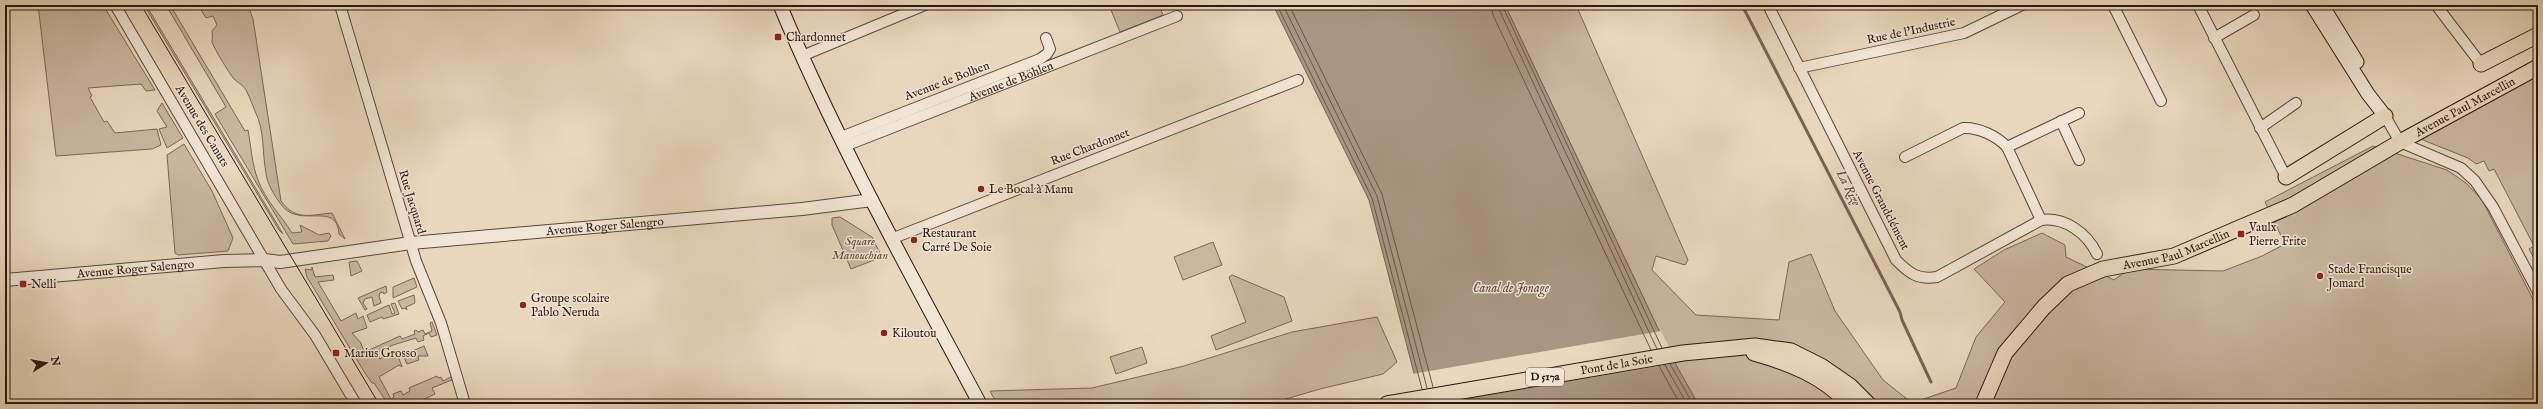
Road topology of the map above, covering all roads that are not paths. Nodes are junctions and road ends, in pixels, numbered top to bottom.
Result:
1 (115, 5) edge
2 (340, 5) edge
3 (780, 5) edge
4 (925, 5) edge
5 (1768, 5) edge
6 (2022, 5) edge
7 (2113, 5) edge
8 (2198, 5) edge
9 (2312, 5) edge
10 (2322, 5) edge
11 (2436, 5) edge
12 (2254, 15) dead end
13 (1177, 16) dead end
14 (2538, 35) edge
15 (1046, 38) dead end
16 (2214, 38) junction
17 (802, 56) junction
18 (2481, 64) joint
19 (2538, 67) edge
20 (1800, 68) junction
21 (1298, 80) dead end
22 (2161, 102) dead end
23 (2296, 103) dead end
24 (2079, 113) dead end
25 (2385, 116) junction
26 (2061, 122) junction
27 (2260, 128) junction
28 (843, 141) junction
29 (2400, 142) junction
30 (2007, 147) junction
31 (1905, 157) dead end
32 (2079, 160) dead end
33 (2286, 177) joint
34 (872, 200) junction
35 (2041, 220) junction
36 (891, 239) junction
37 (410, 243) junction
38 (2097, 254) dead end
39 (265, 260) junction
40 (5, 280) edge
41 (2538, 292) edge
42 (1742, 348) junction
43 (356, 404) edge
44 (465, 404) edge
45 (980, 404) edge
46 (1388, 404) edge
47 (1849, 404) edge
48 (1868, 404) edge
49 (1983, 404) edge

1 - 39 street, Avenue des Canuts
2 - 37 street, Rue Jacquard
3 - 17 main road
4 - 17 street
5 - 20 street, Avenue Grandclément
6 - 20 street, Rue de l'Industrie
7 - 22 street
8 - 16 street
9 - 25 main road
10 - 25 main road
11 - 18 street
12 - 16 street
13 - 28 street, Avenue de Böhlen
14 - 18 main road
15 - 28 street, Avenue de Bolhen
16 - 27 street
17 - 28 main road
19 - 29 main road, Avenue Paul Marcellin
20 - 35 street, Avenue Grandclément
21 - 36 street, Rue Chardonnet
23 - 27 street
24 - 26 street
25 - 29 street
25 - 33 main road
26 - 30 street
26 - 32 street
27 - 33 street
28 - 34 main road
29 - 41 street
29 - 49 main road, Avenue Paul Marcellin
30 - 31 street
30 - 35 street
34 - 36 main road
34 - 37 street, Avenue Roger Salengro
35 - 38 street
36 - 45 main road
37 - 39 street, Avenue Roger Salengro
37 - 44 street, Rue Jacquard
39 - 40 street, Avenue Roger Salengro
39 - 43 street, Avenue des Canuts
42 - 46 main road, Pont de la Soie / D 517a
42 - 47 main road, D 517a
42 - 48 main road, D 517a

